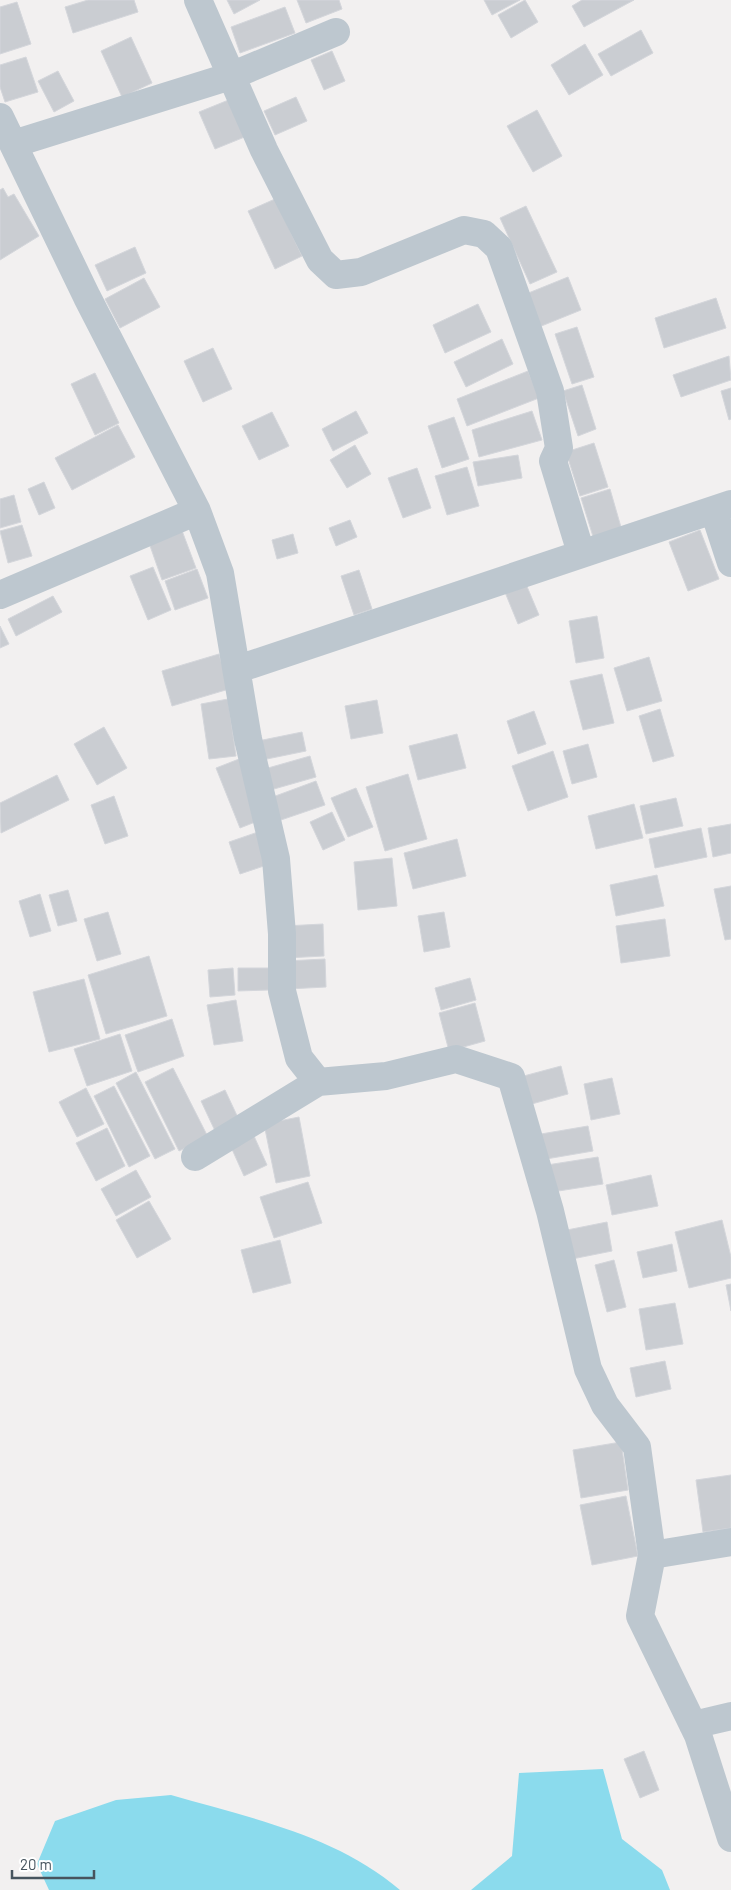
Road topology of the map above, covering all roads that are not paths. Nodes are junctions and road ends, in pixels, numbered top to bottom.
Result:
1 (198, 0) edge
2 (336, 32) dead end
3 (231, 76) junction
4 (0, 117) edge
5 (13, 144) junction
6 (723, 507) edge
7 (197, 511) junction
8 (580, 553) junction
9 (731, 563) edge
10 (0, 594) edge
11 (238, 668) junction
12 (318, 1082) junction
13 (195, 1157) dead end
14 (731, 1542) edge
15 (652, 1555) junction
16 (731, 1716) edge
17 (693, 1725) junction
18 (731, 1838) edge

1 - 3 street
2 - 3 street
3 - 5 street
3 - 8 street
4 - 5 street
5 - 7 street
6 - 8 street
6 - 9 street
7 - 10 street
7 - 11 street
8 - 11 street
11 - 12 street
12 - 13 street
12 - 15 street
14 - 15 street
15 - 17 street
16 - 17 street
17 - 18 street

